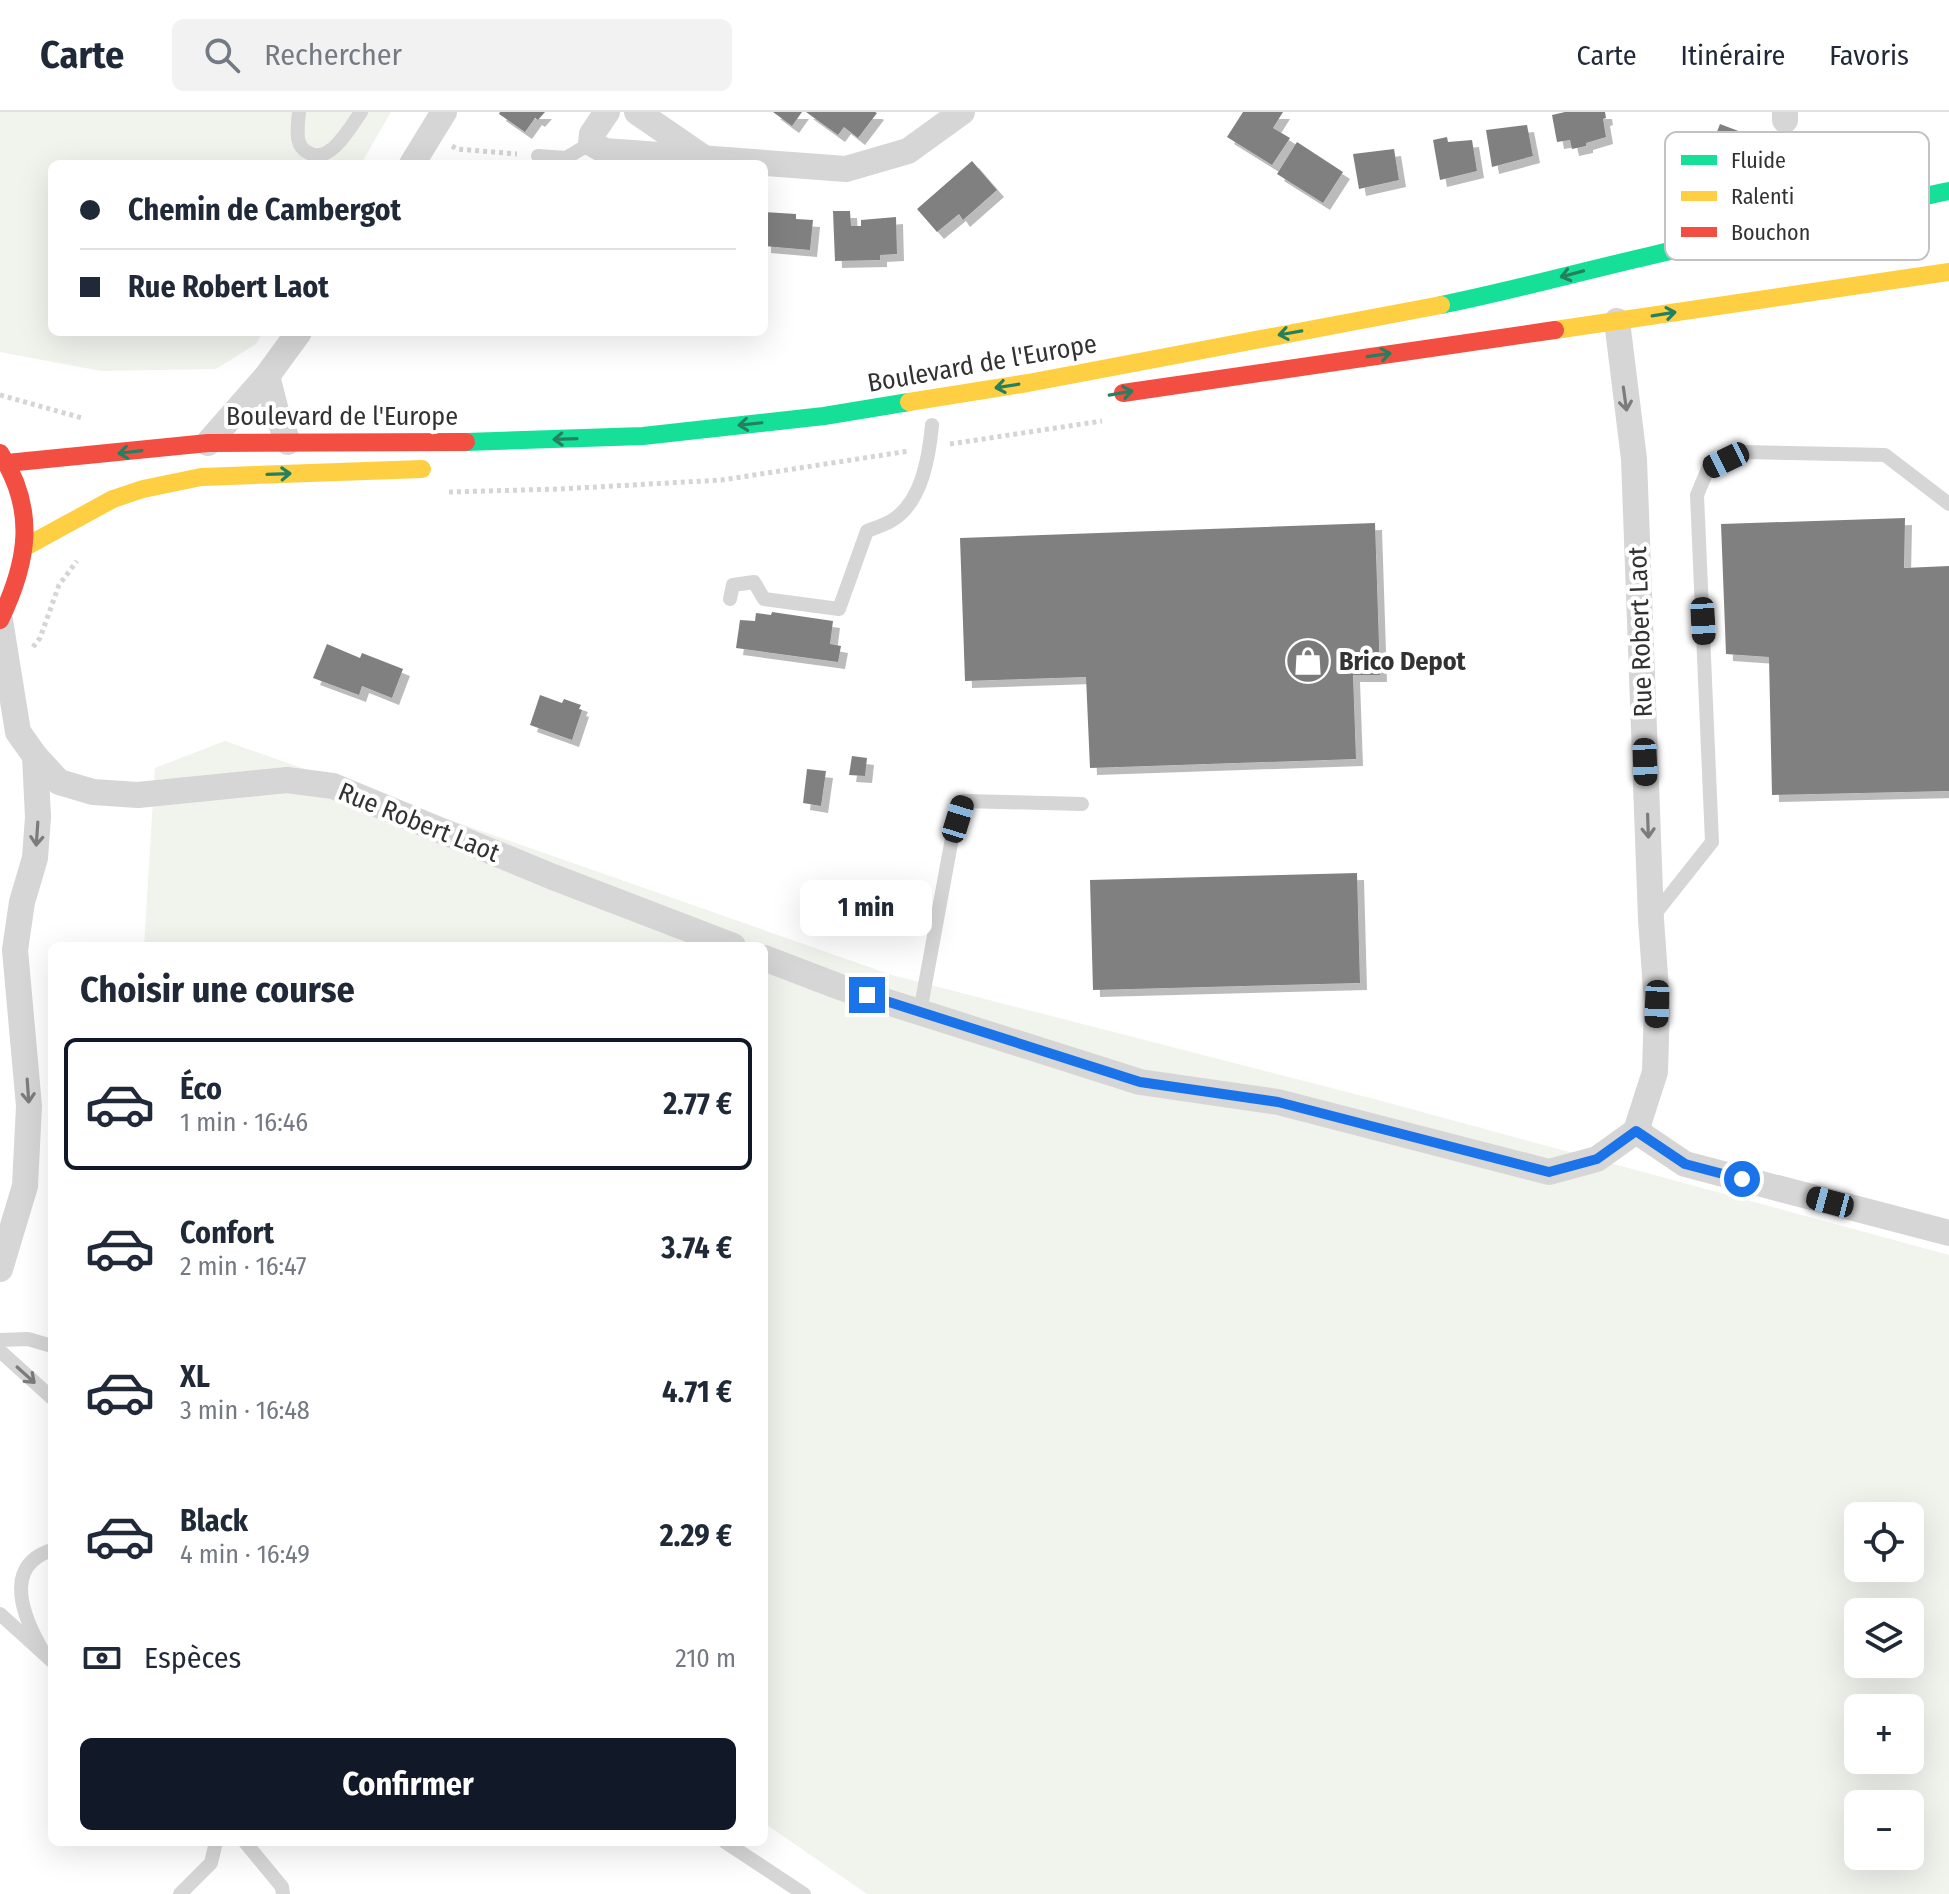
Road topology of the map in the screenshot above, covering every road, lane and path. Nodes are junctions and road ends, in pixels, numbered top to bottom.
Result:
1 (299, 112) edge
2 (361, 112) edge
3 (607, 112) edge
4 (637, 112) edge
5 (962, 112) edge
6 (438, 123) edge
7 (591, 143) junction
8 (538, 156) joint
9 (704, 158) junction
10 (415, 160) edge
11 (730, 160) edge
12 (768, 163) edge
13 (1949, 191) edge
14 (1929, 195) edge
15 (1665, 252) edge
16 (1949, 272) edge
17 (1617, 321) junction
18 (296, 336) edge
19 (267, 376) junction
20 (0, 395) edge
21 (1103, 396) dead end
22 (1113, 419) dead end
23 (93, 420) dead end
24 (933, 425) dead end
25 (288, 442) junction
26 (208, 443) junction
27 (930, 447) junction
28 (4, 458) edge
29 (440, 469) dead end
30 (448, 492) dead end
31 (1949, 504) edge
32 (25, 547) junction
33 (730, 599) dead end
34 (0, 620) edge
35 (9, 728) edge
36 (35, 756) junction
37 (1082, 804) dead end
38 (1651, 919) junction
39 (723, 942) edge
40 (768, 960) edge
41 (920, 1012) junction
42 (1636, 1131) junction
43 (1949, 1233) edge
44 (0, 1269) edge
45 (0, 1340) edge
46 (48, 1345) edge
47 (0, 1351) edge
48 (48, 1394) edge
49 (48, 1551) edge
50 (0, 1614) edge
51 (48, 1657) edge
52 (215, 1846) edge
53 (248, 1846) edge
54 (731, 1846) edge
55 (180, 1894) edge
56 (283, 1894) edge
57 (804, 1894) edge

1 - 2 lane
3 - 7 street
4 - 9 street
5 - 12 street
6 - 8 path
6 - 10 street
7 - 8 lane
7 - 9 street
9 - 11 street
13 -> 14 main road, Boulevard de l'Europe
15 -> 25 main road, Boulevard de l'Europe
17 -> 16 main road, Boulevard de l'Europe
21 -> 17 main road, Boulevard de l'Europe
17 -> 38 street, Rue Robert Laot
18 - 19 street
19 - 25 street
19 - 26 street
20 - 23 path
22 - 27 path
24 - 27 lane
25 - 26 main road, Boulevard de l'Europe
26 -> 28 main road, Boulevard de l'Europe
27 - 30 path
27 - 33 lane
28 - 32 main road
32 -> 29 main road, Boulevard de l'Europe
31 - 38 lane
32 - 34 main road
34 - 35 street
35 - 36 street, Rue Robert Laot
36 - 39 street, Rue Robert Laot
36 -> 44 street
37 - 41 lane
38 - 42 street, Rue Robert Laot
40 - 41 street
41 - 42 street
42 - 43 street
45 - 46 lane
47 -> 48 lane
49 - 51 lane
50 - 51 lane
52 - 55 lane
53 - 56 lane
54 - 57 lane

